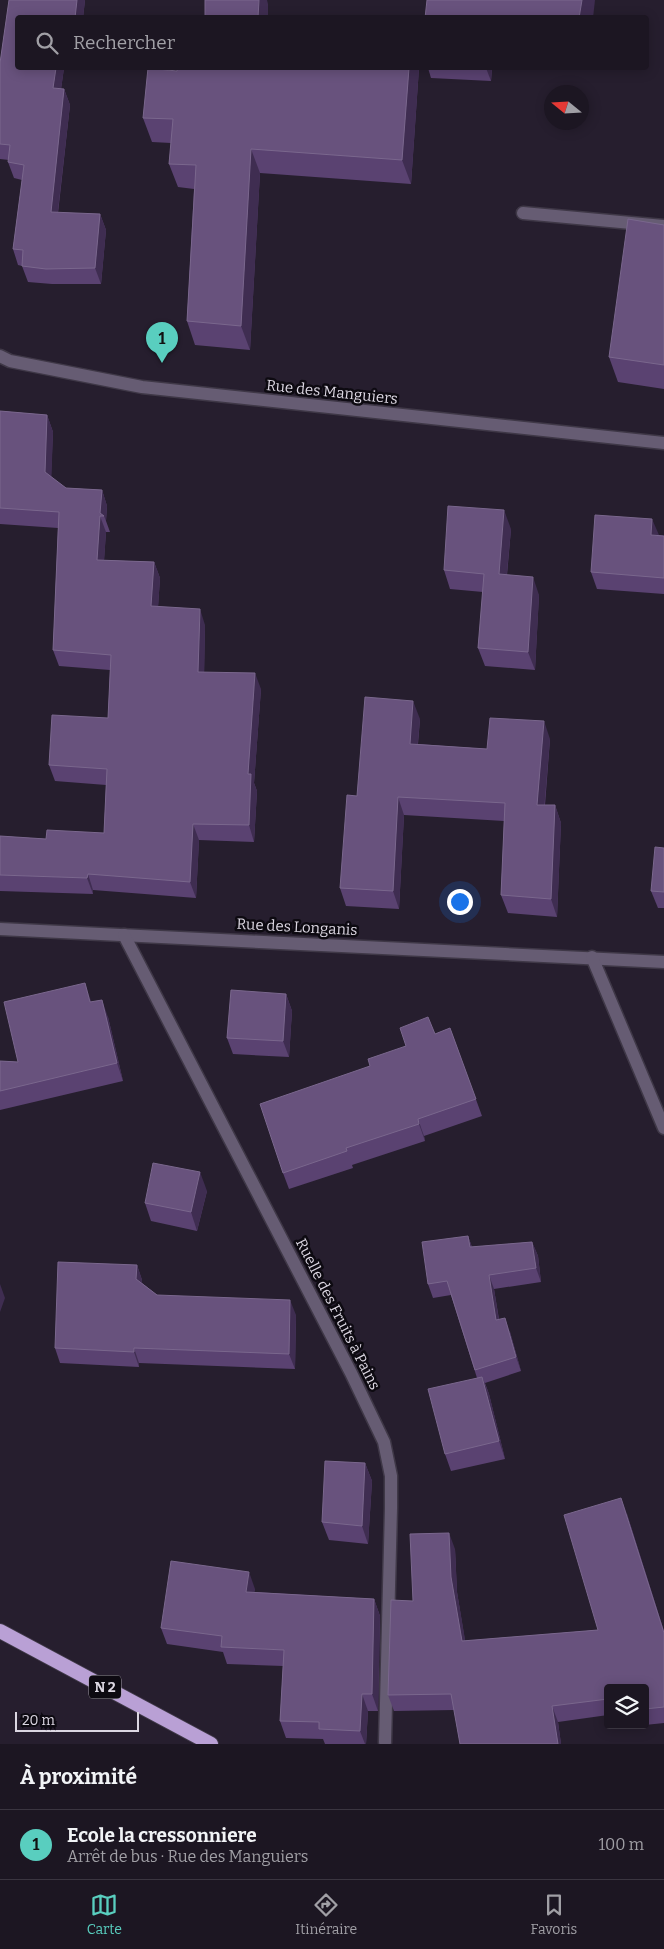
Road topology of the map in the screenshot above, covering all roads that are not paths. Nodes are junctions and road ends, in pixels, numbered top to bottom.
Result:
1 (523, 213) dead end
2 (664, 226) edge
3 (0, 356) edge
4 (664, 443) edge
5 (0, 929) edge
6 (124, 935) junction
7 (592, 957) junction
8 (664, 962) edge
9 (664, 1128) edge
10 (0, 1631) edge
11 (385, 1742) dead end
12 (211, 1744) edge

1 - 2 street
3 - 4 street, Rue des Manguiers
5 - 6 street, Rue des Longanis
6 - 7 street, Rue des Longanis
6 - 11 street, Ruelle des Fruits à Pains
7 - 8 street, Rue des Longanis
7 - 9 street
10 - 12 highway, N 2

